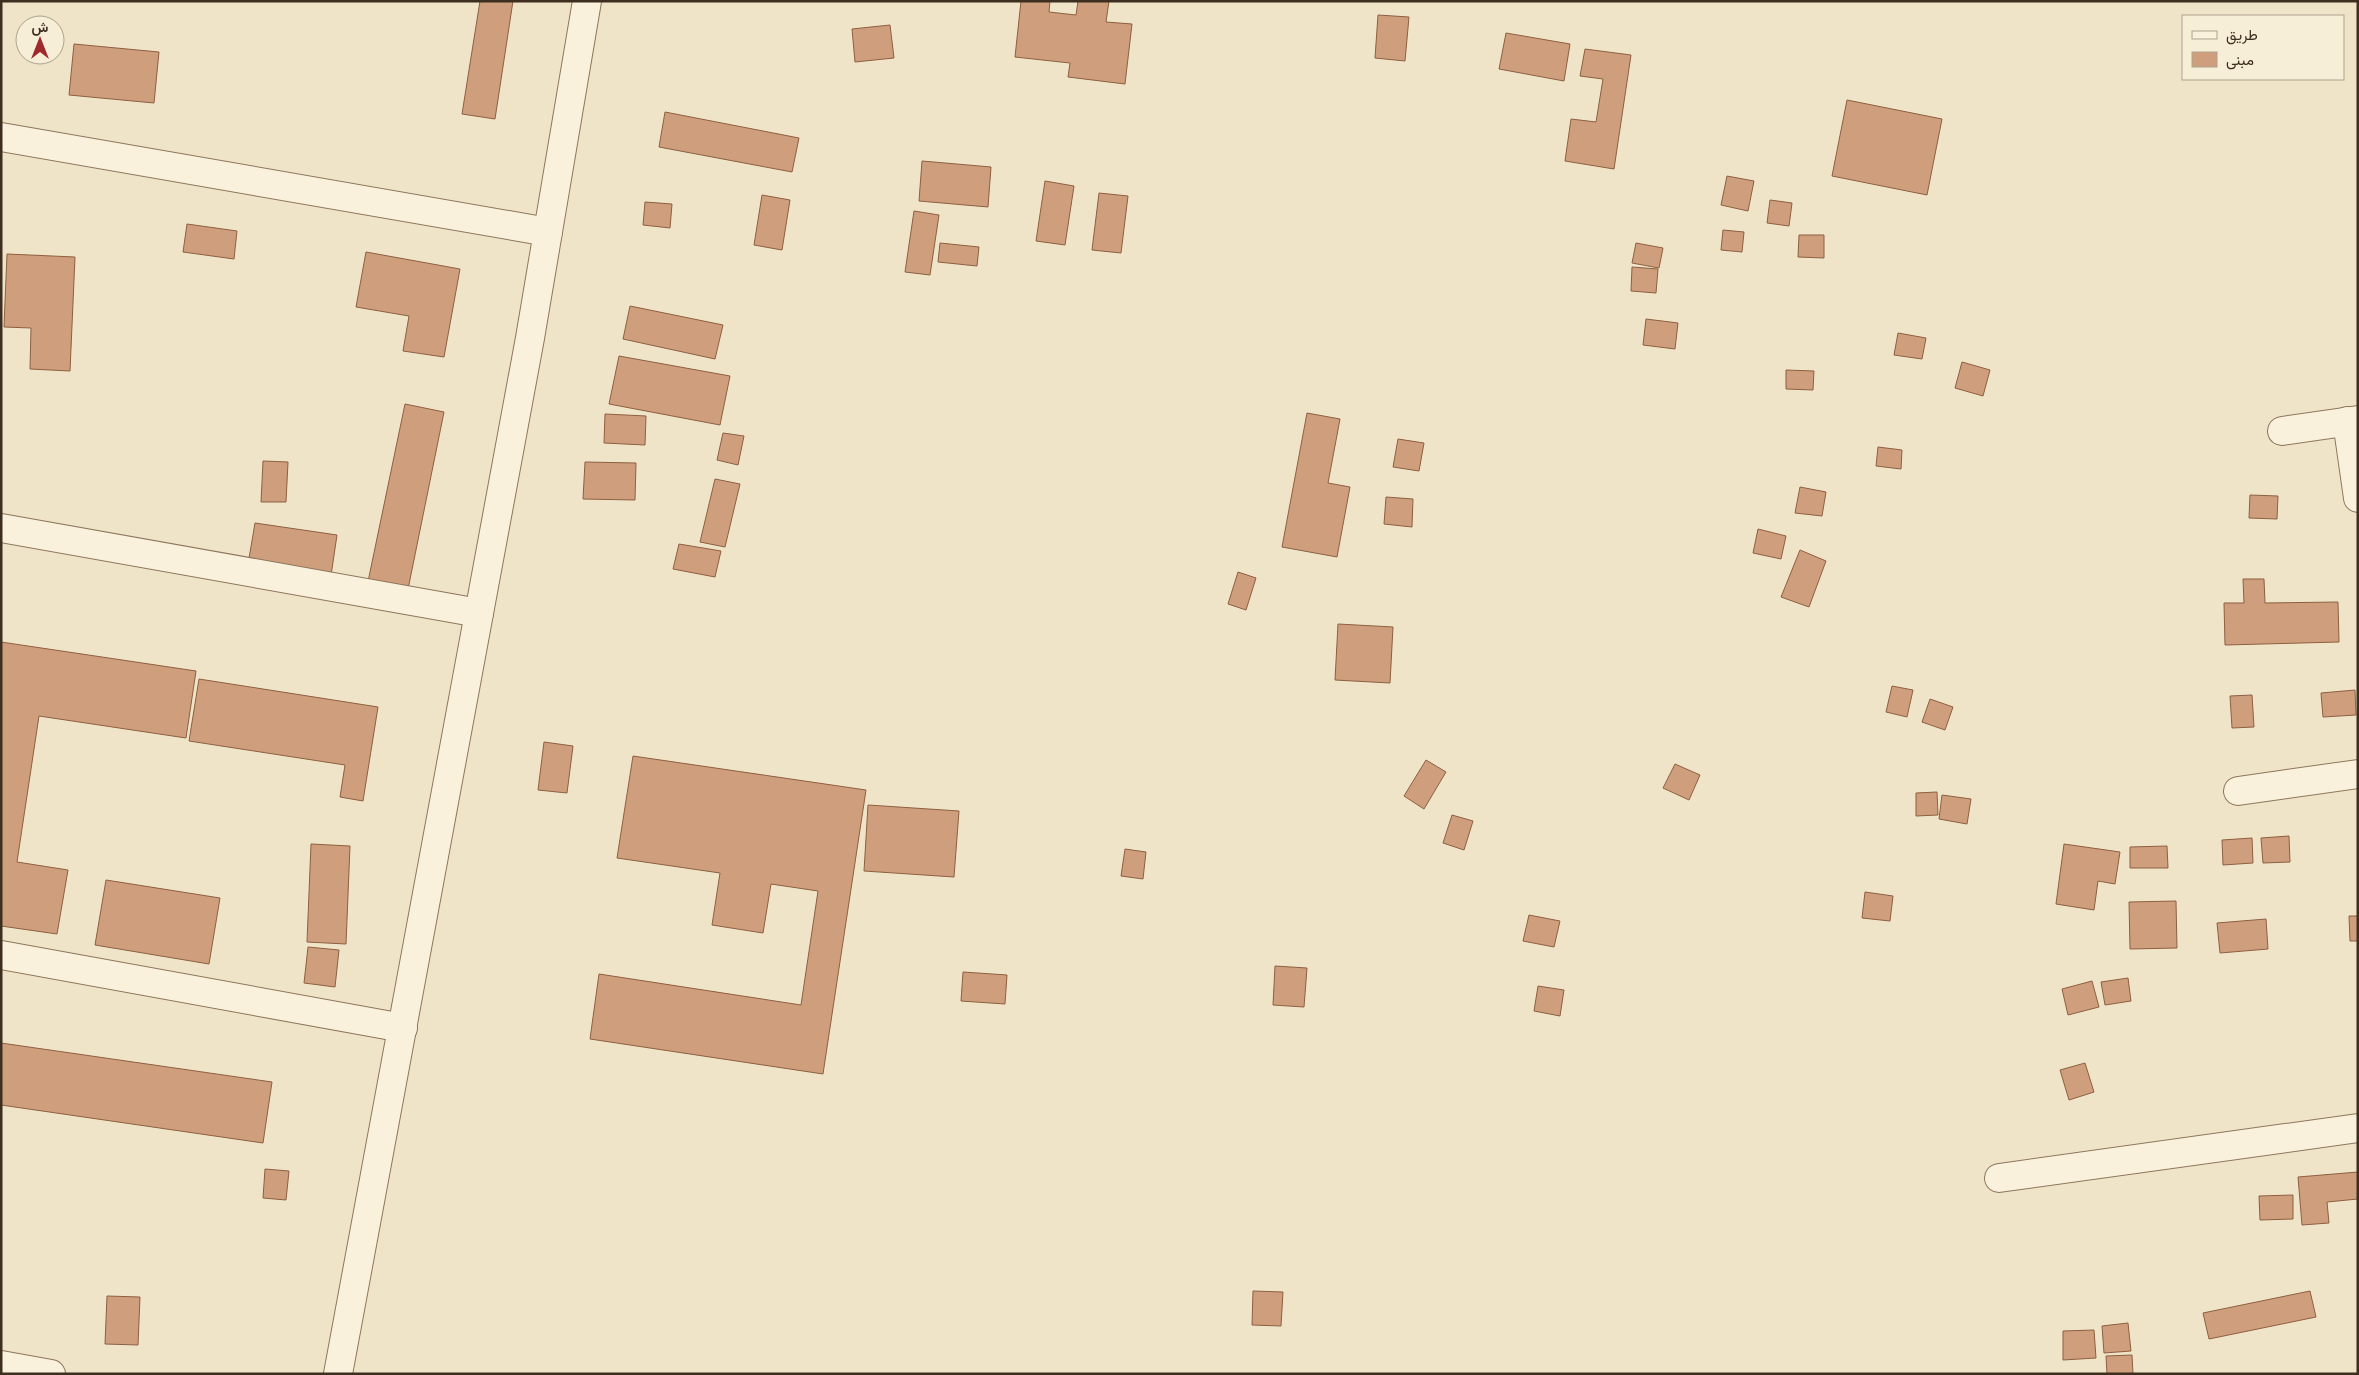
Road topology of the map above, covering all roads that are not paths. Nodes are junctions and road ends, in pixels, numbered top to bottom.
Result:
1 (587, 1) edge
2 (1, 137) edge
3 (548, 232) junction
4 (2352, 421) edge
5 (2282, 431) dead end
6 (2358, 498) edge
7 (1, 528) edge
8 (479, 613) junction
9 (2358, 774) edge
10 (2238, 791) dead end
11 (1, 955) edge
12 (403, 1028) junction
13 (2358, 1128) edge
14 (1999, 1178) dead end
15 (1, 1365) edge
16 (51, 1374) edge
17 (338, 1374) edge

1 - 3 street
2 - 3 street
3 - 8 street
4 - 5 street
4 - 6 street
7 - 8 street
8 - 12 street
9 - 10 street
11 - 12 street
12 - 17 street
13 - 14 street
15 - 16 street

